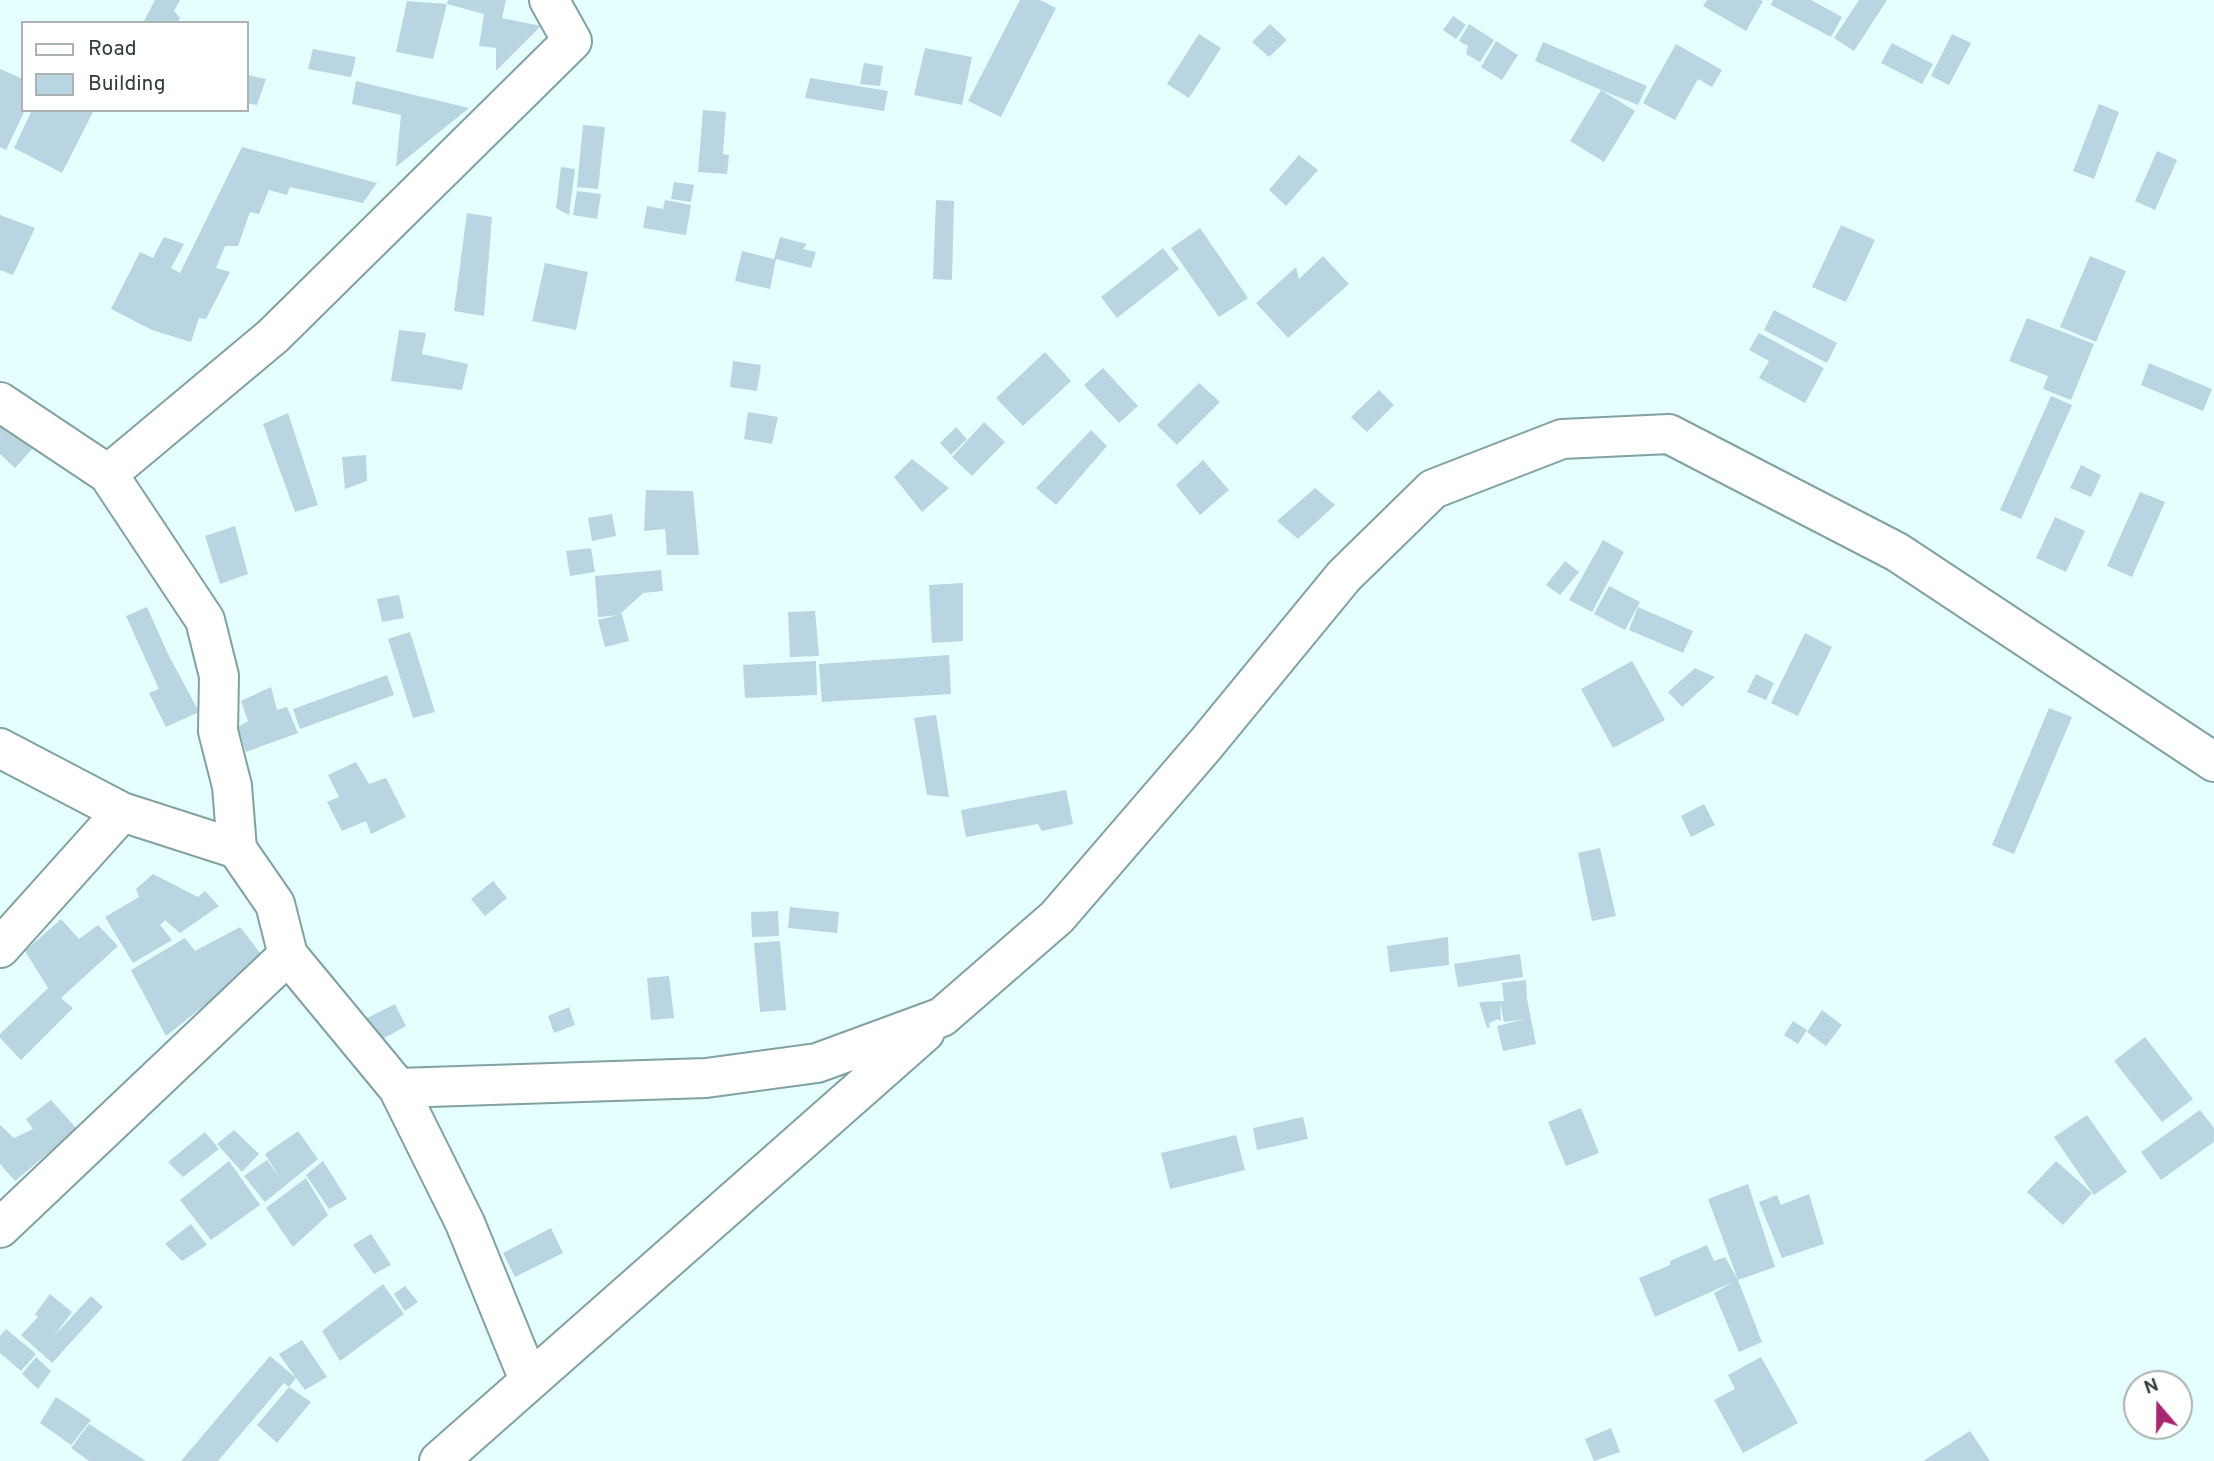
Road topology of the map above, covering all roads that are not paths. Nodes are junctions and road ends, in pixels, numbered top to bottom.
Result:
1 (549, 0) edge
2 (0, 402) edge
3 (108, 474) junction
4 (0, 748) edge
5 (2214, 762) edge
6 (122, 812) junction
7 (237, 849) junction
8 (0, 948) edge
9 (288, 955) junction
10 (942, 1017) junction
11 (398, 1088) junction
12 (0, 1228) edge
13 (529, 1380) junction
14 (439, 1461) edge

1 - 3 street
2 - 3 street
3 - 7 street
4 - 6 street
5 - 10 street
6 - 7 street
6 - 8 street
7 - 9 street
9 - 11 street
9 - 12 street
10 - 11 street
10 - 13 street
11 - 13 street
13 - 14 street

